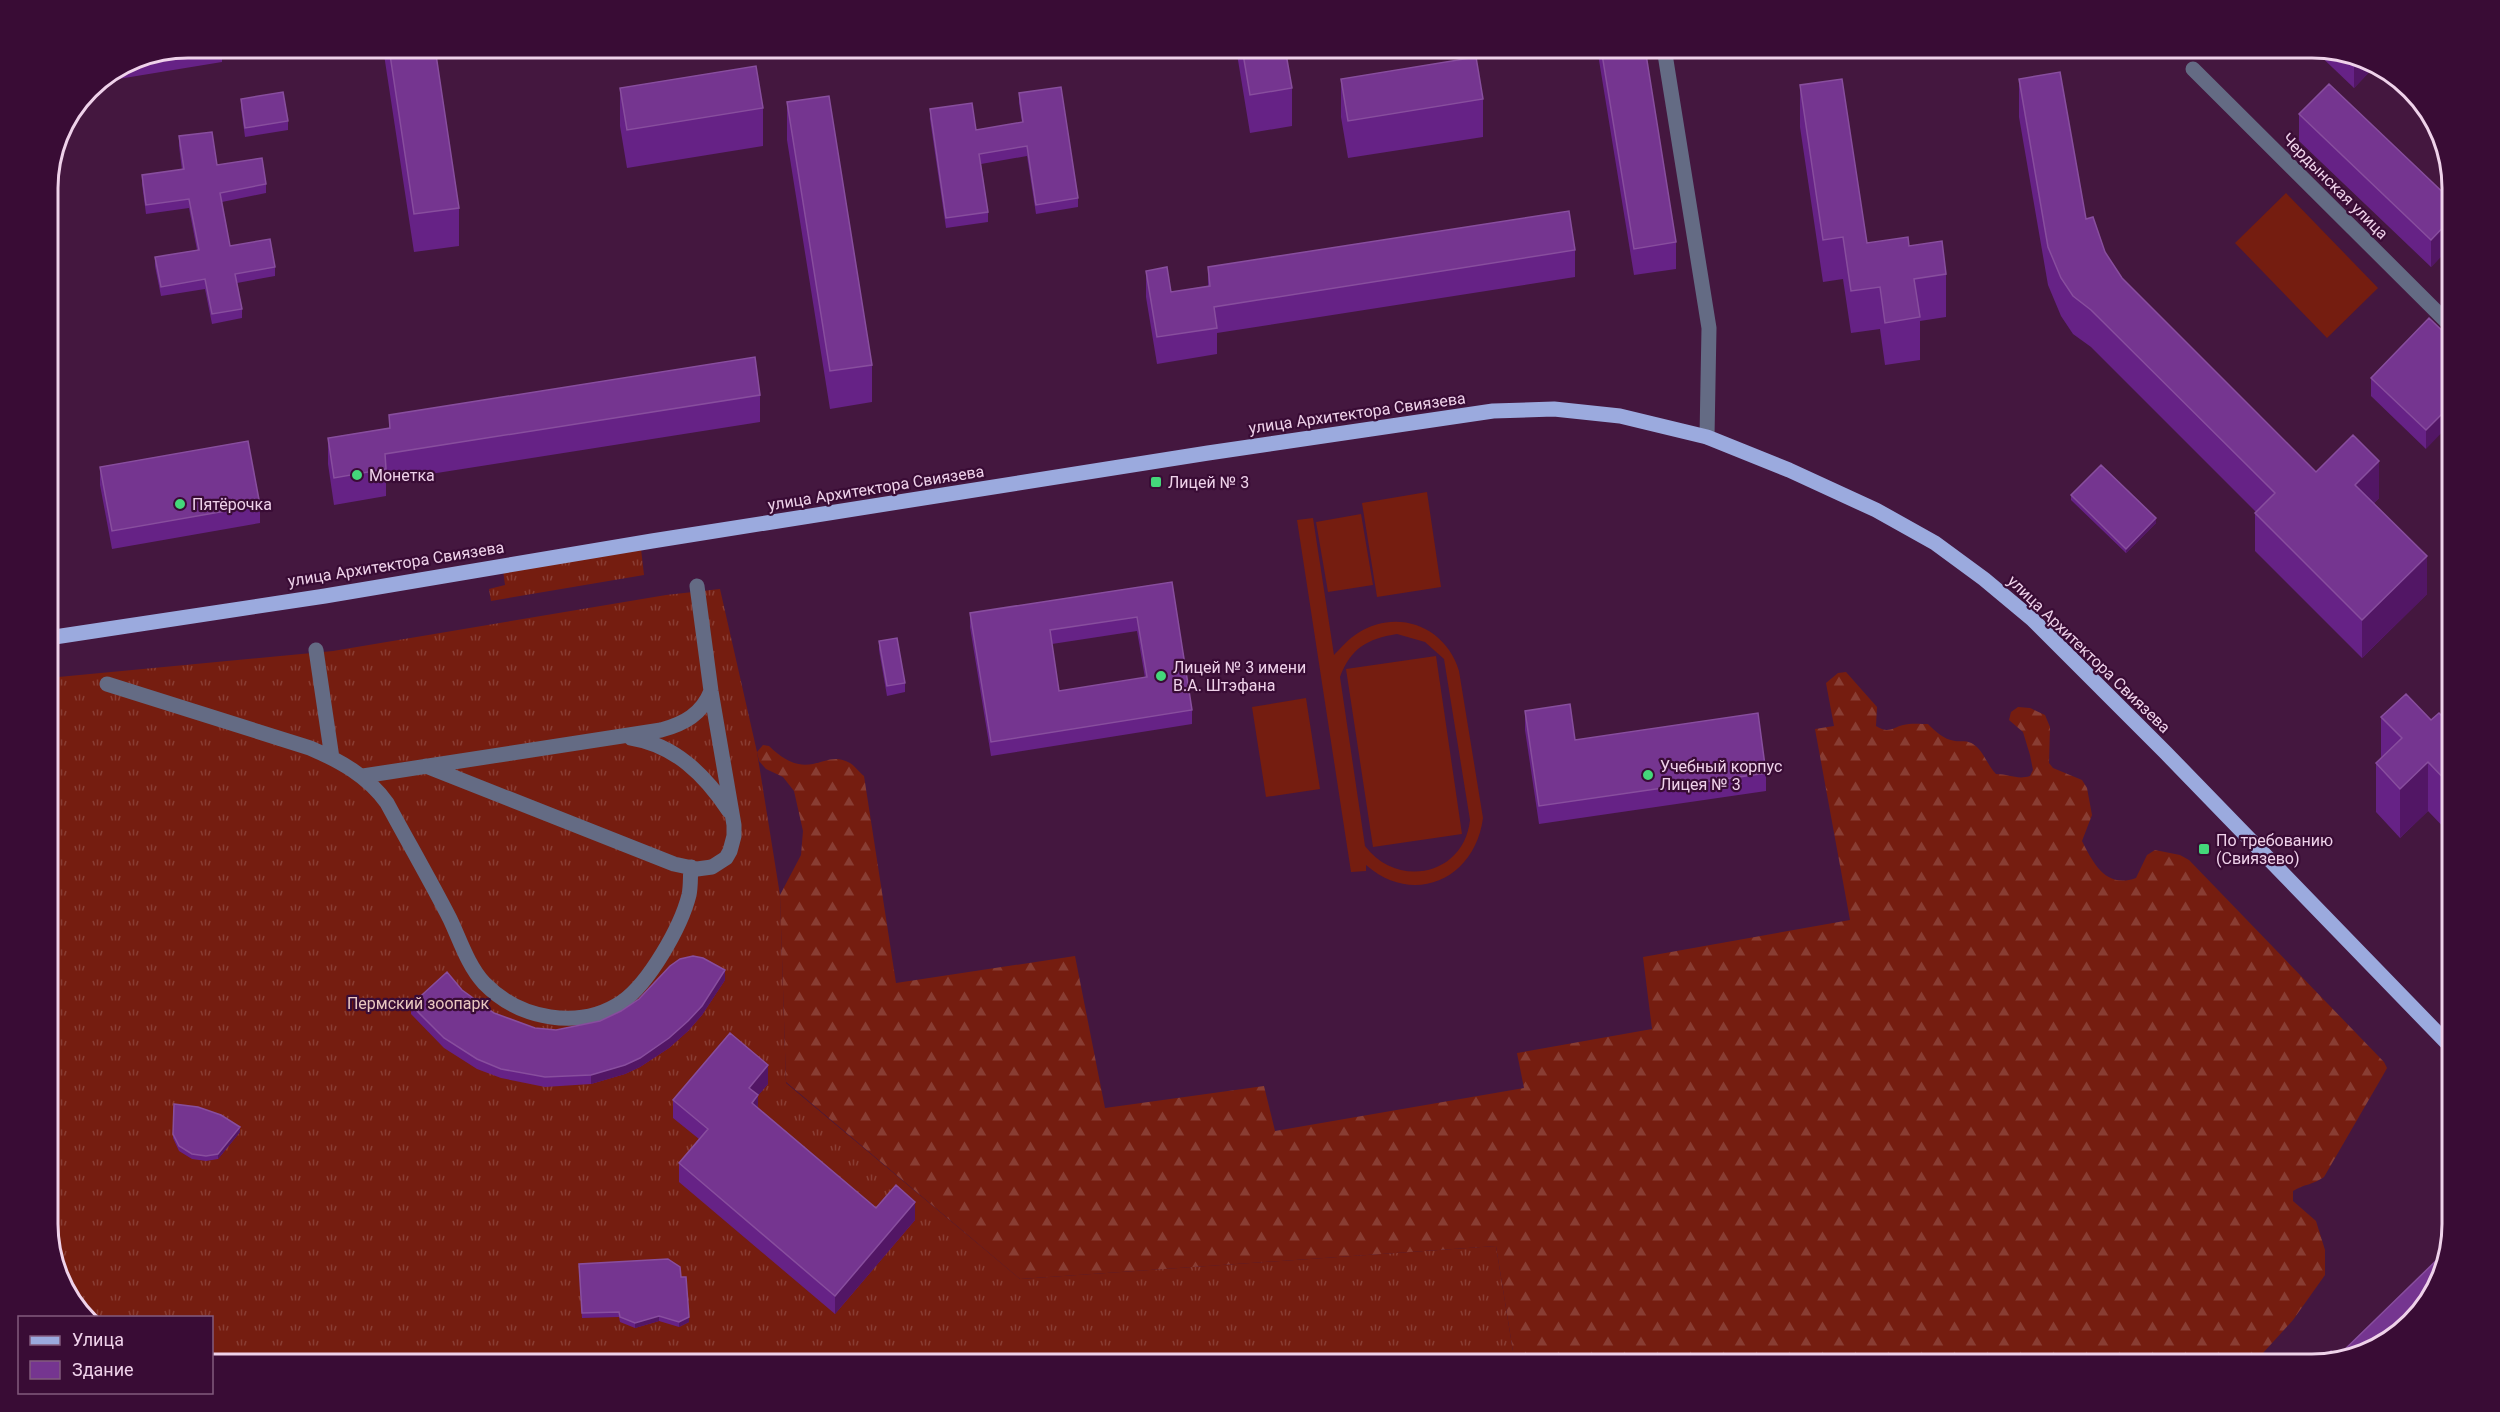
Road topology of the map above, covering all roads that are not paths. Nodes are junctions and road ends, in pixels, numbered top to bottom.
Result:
1 (1666, 58) edge
2 (2193, 69) dead end
3 (2441, 316) edge
4 (1707, 437) junction
5 (698, 586) dead end
6 (59, 636) edge
7 (316, 650) dead end
8 (107, 684) dead end
9 (711, 691) junction
10 (620, 736) junction
11 (332, 758) junction
12 (426, 765) junction
13 (363, 776) junction
14 (732, 816) junction
15 (691, 867) junction
16 (2442, 1038) edge

1 - 4 street
2 - 3 street, Чердынская улица
4 - 6 main road, улица Архитектора Свиязева
4 - 16 main road, улица Архитектора Свиязева
5 - 9 street
7 - 11 street
8 - 11 street
9 - 10 street
9 - 14 street
10 - 12 street
10 - 14 street
11 - 13 street
12 - 13 street
12 - 15 street
13 - 15 street
14 - 15 street

